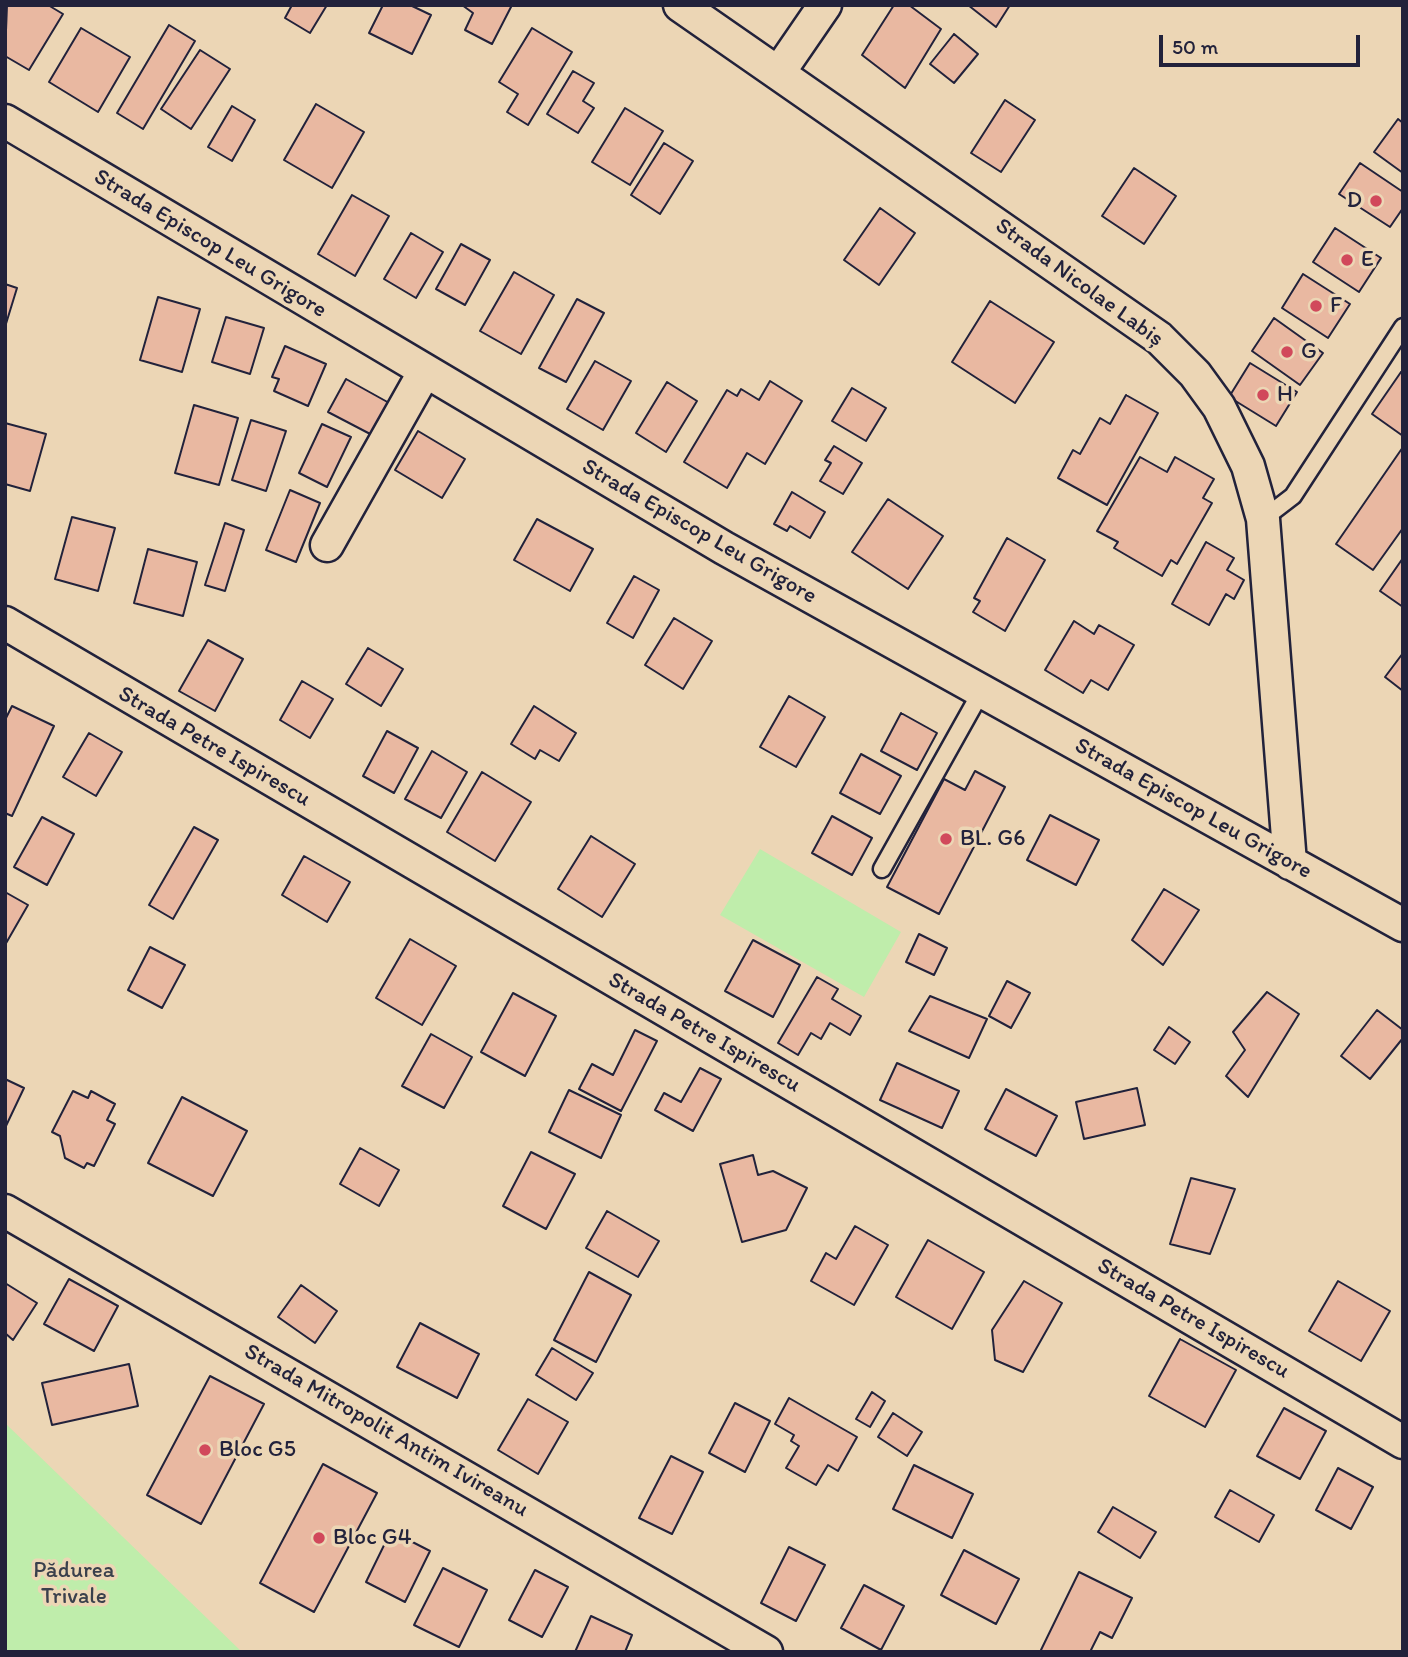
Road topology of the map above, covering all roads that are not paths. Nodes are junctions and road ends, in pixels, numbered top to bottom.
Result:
1 (680, 5) edge
2 (825, 5) edge
3 (779, 72) junction
4 (5, 121) edge
5 (1403, 327) edge
6 (425, 371) junction
7 (1263, 519) junction
8 (327, 545) dead end
9 (5, 623) edge
10 (981, 692) junction
11 (1290, 863) junction
12 (882, 869) dead end
13 (1403, 925) edge
14 (5, 1211) edge
15 (1403, 1442) edge
16 (766, 1652) edge

1 - 3 street, Strada Nicolae Labiș
2 - 3 street
3 - 7 street, Strada Nicolae Labiș
4 - 6 street, Strada Episcop Leu Grigore
5 - 7 lane
6 - 8 street
6 - 10 street, Strada Episcop Leu Grigore
7 - 11 street, Strada Nicolae Labiș
9 - 15 street, Strada Petre Ispirescu
10 - 11 street, Strada Episcop Leu Grigore
10 - 12 lane
11 - 13 street, Strada Episcop Leu Grigore
14 - 16 street, Strada Mitropolit Antim Ivireanu

